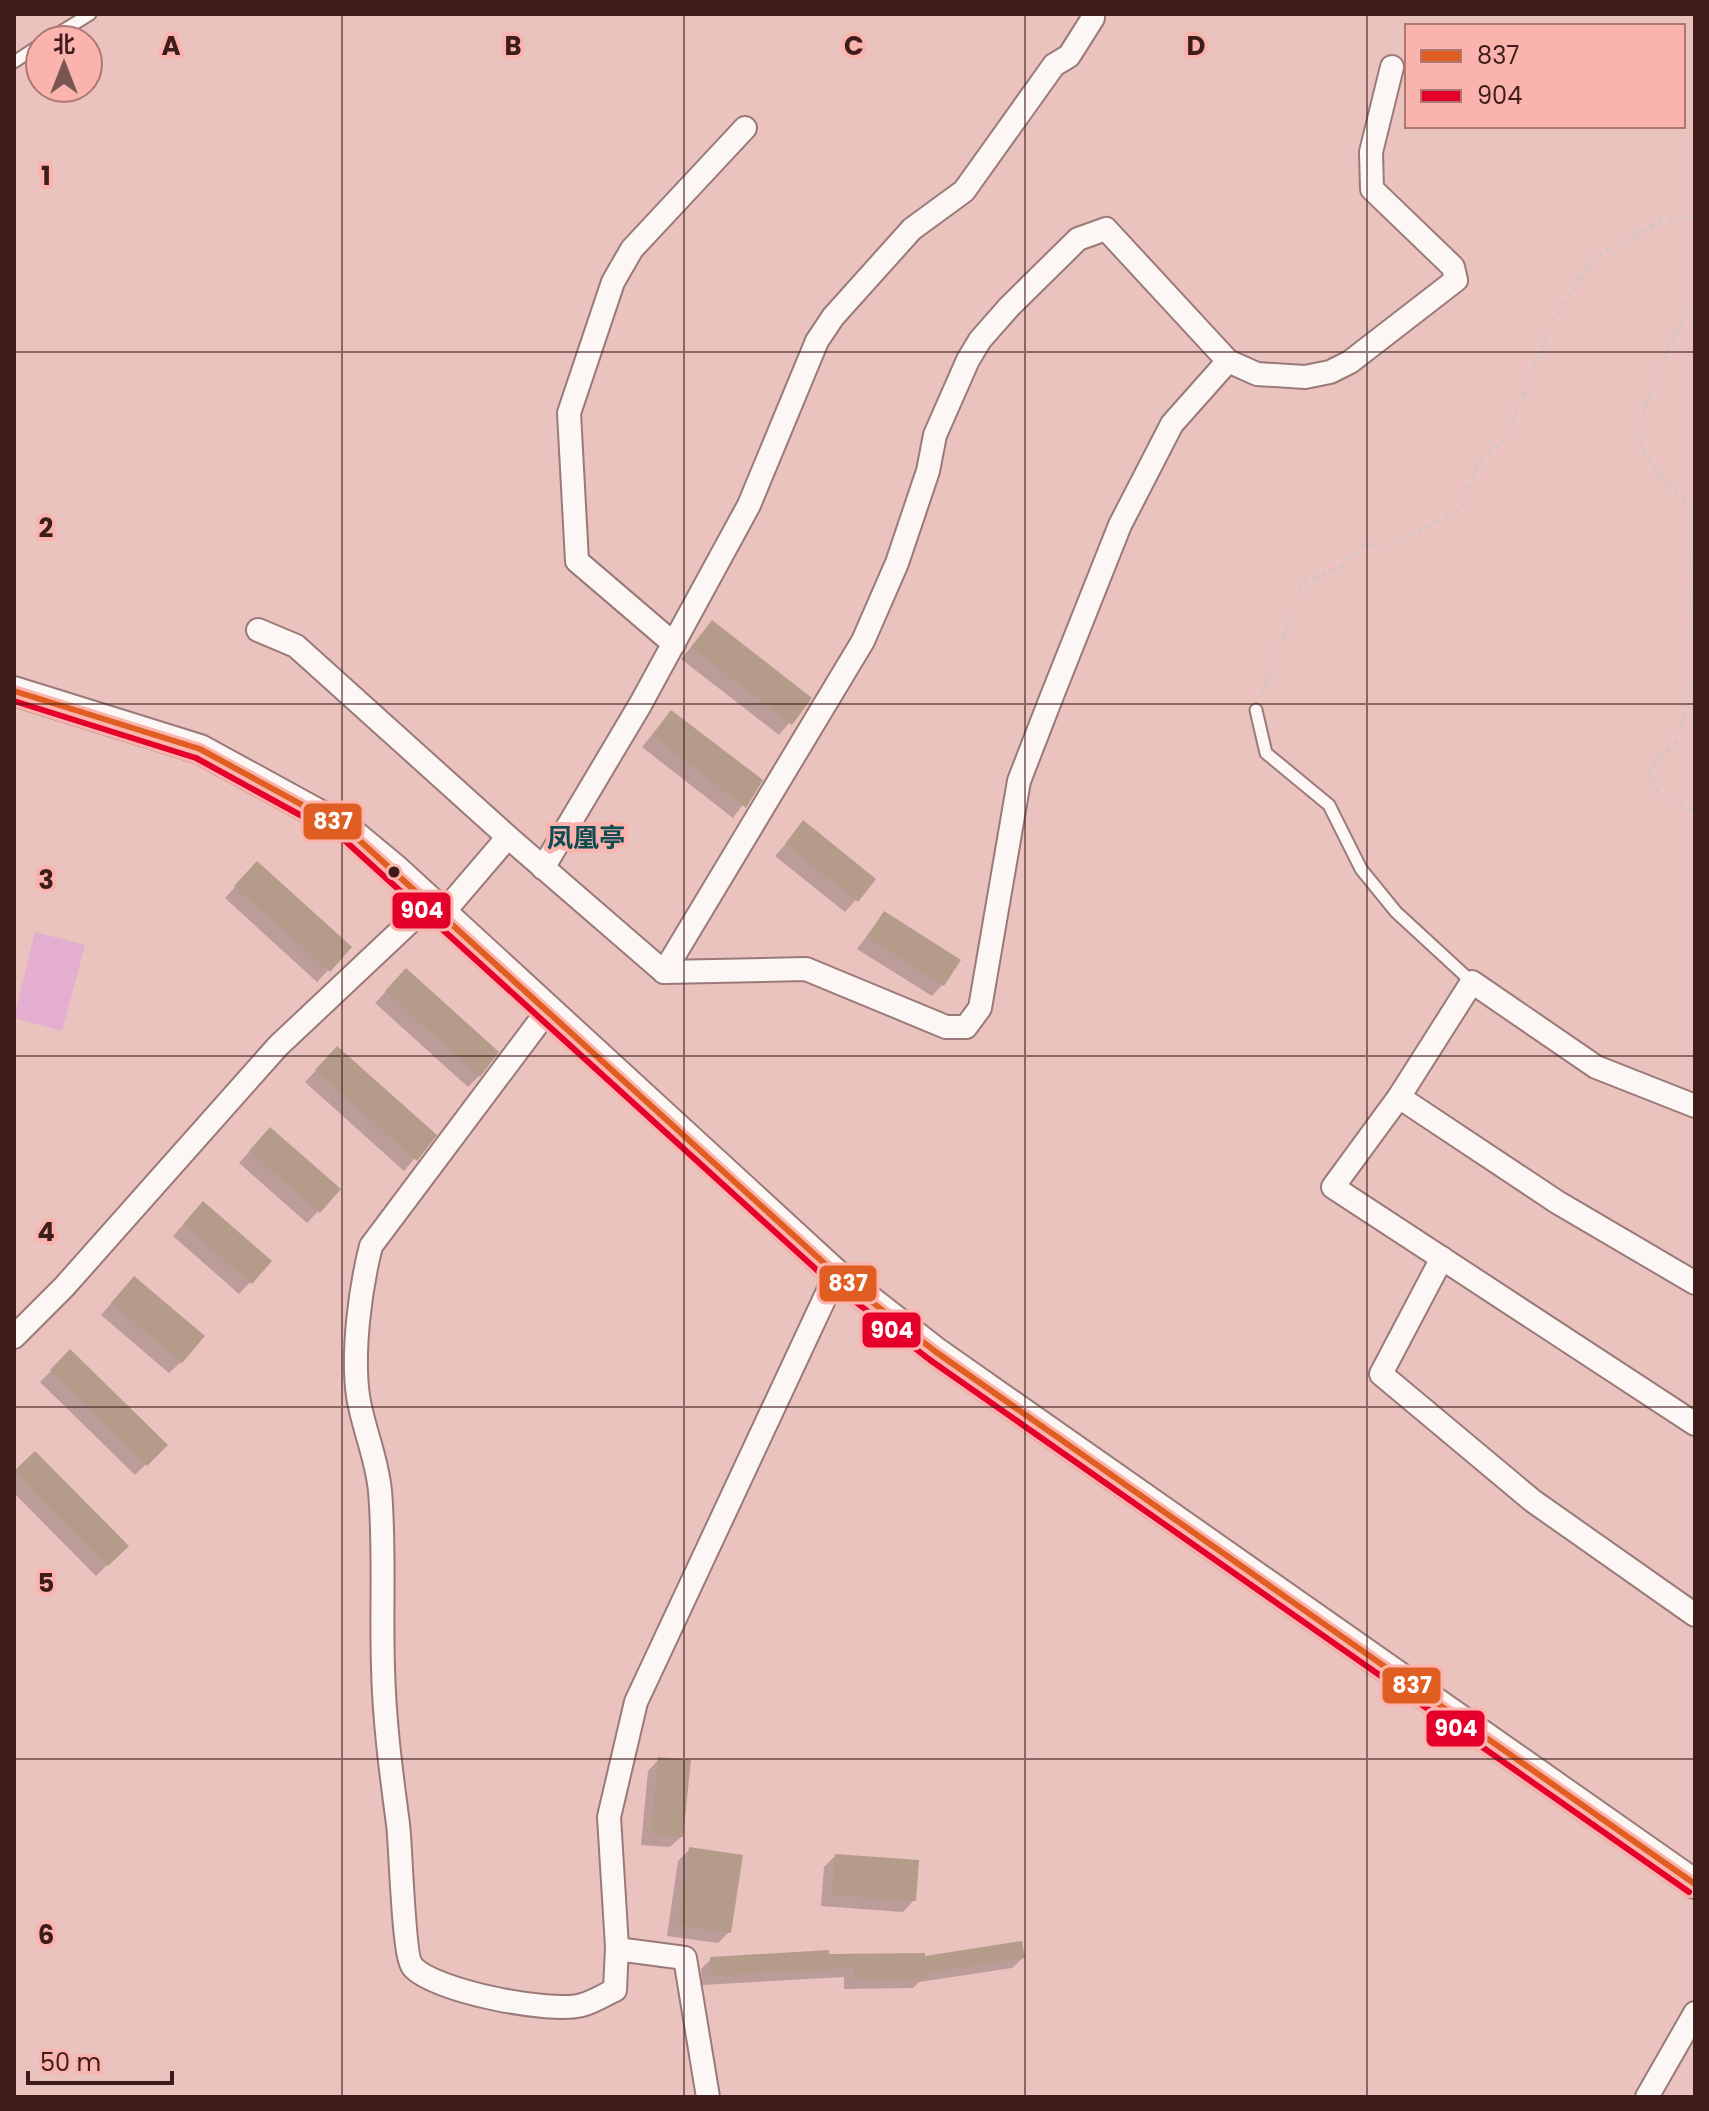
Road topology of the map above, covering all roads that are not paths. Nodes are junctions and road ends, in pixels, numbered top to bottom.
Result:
1 (1093, 18) dead end
2 (1392, 67) dead end
3 (745, 128) dead end
4 (1228, 361) junction
5 (258, 630) dead end
6 (674, 644) junction
7 (14, 691) edge
8 (1256, 710) road end
9 (508, 837) junction
10 (543, 868) junction
11 (437, 908) junction
12 (664, 972) junction
13 (1472, 982) junction
14 (548, 1010) junction
15 (1399, 1097) junction
16 (1695, 1106) edge
17 (1442, 1258) junction
18 (836, 1274) junction
19 (1695, 1283) edge
20 (14, 1337) edge
21 (1695, 1424) edge
22 (1695, 1615) edge
23 (1695, 1884) edge
24 (617, 1949) junction
25 (1695, 2013) edge
26 (708, 2097) edge
27 (1647, 2097) edge

1 - 6 street
2 - 4 street
3 - 6 street
4 - 12 street
4 - 12 street
5 - 9 street
6 - 10 street
7 - 11 street
8 - 13 lane
9 - 10 street
9 - 11 street
10 - 12 street
11 - 14 street
11 - 20 street
13 - 15 street
13 - 16 street
14 - 18 street
14 - 24 street
15 - 17 street
15 - 19 street
17 - 21 street
17 - 22 street
18 - 23 street
18 - 24 street
24 - 26 street
25 - 27 street

